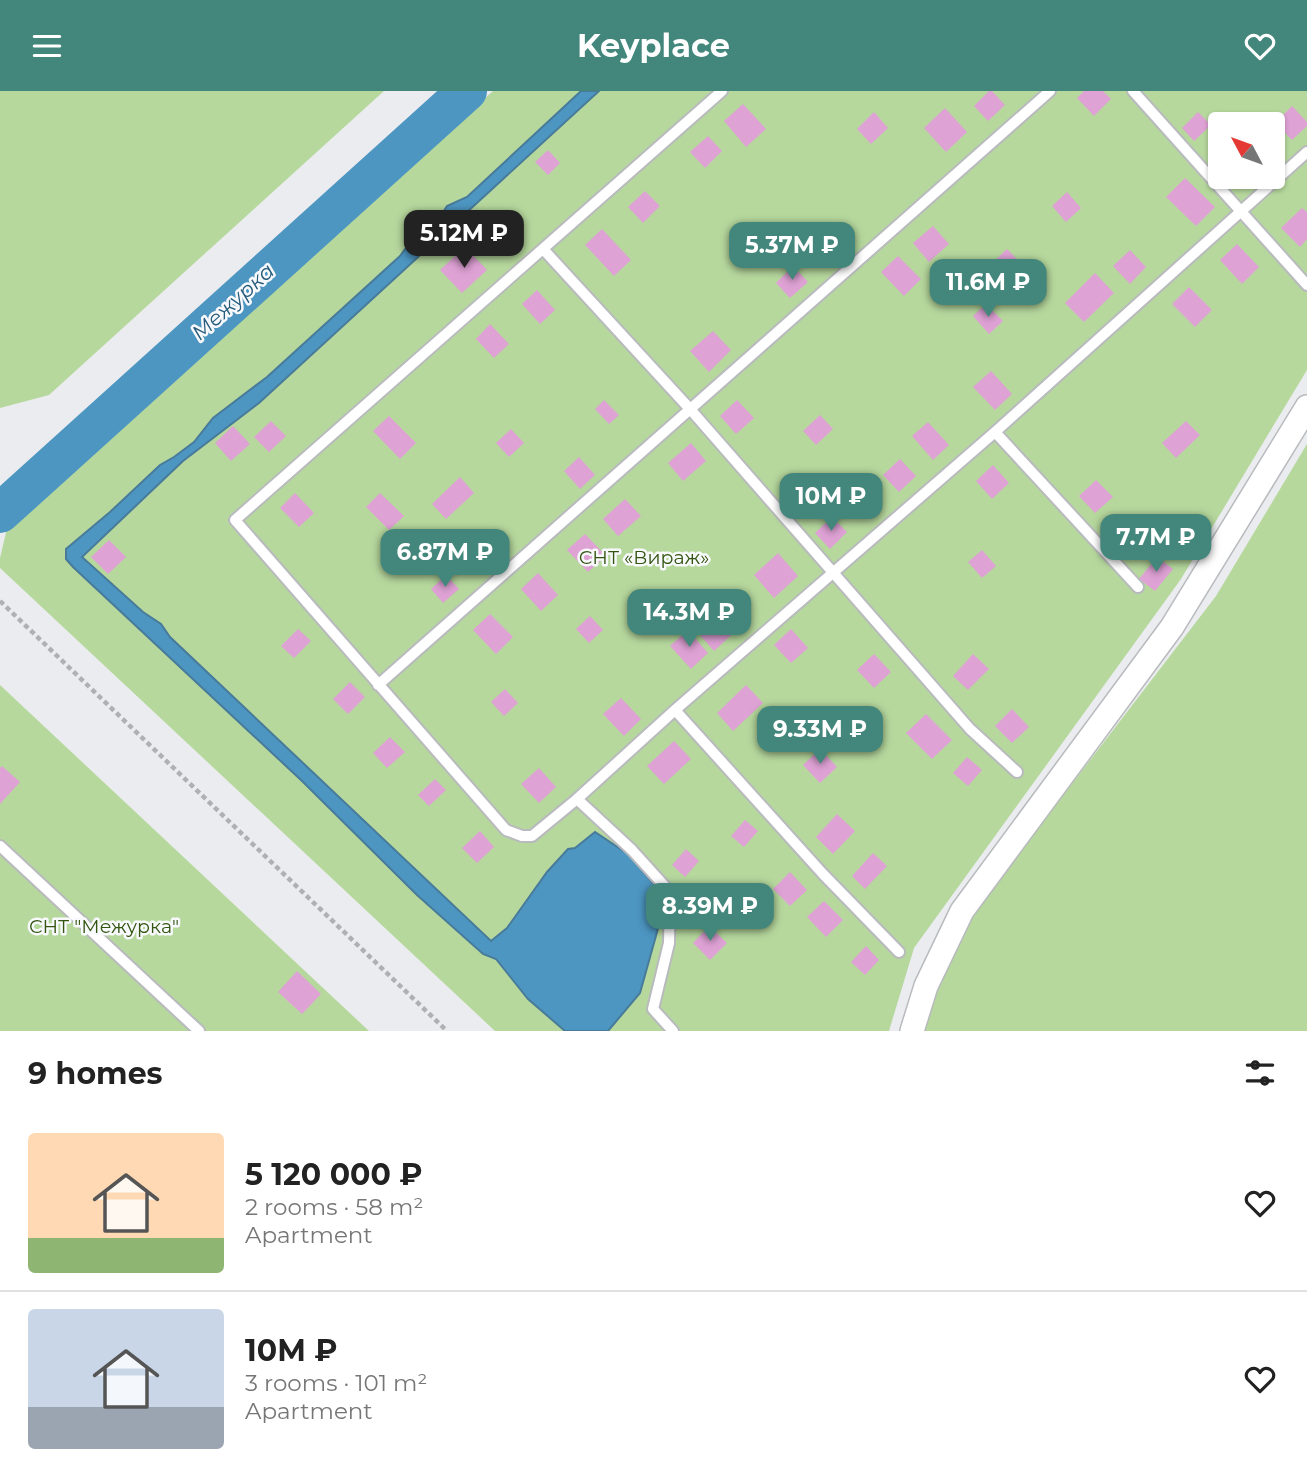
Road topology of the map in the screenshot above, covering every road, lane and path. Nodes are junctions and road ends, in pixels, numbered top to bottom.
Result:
1 (722, 91) edge
2 (1050, 91) edge
3 (1133, 91) edge
4 (1307, 152) edge
5 (1240, 212) junction
6 (543, 249) junction
7 (1307, 285) edge
8 (1307, 407) edge
9 (690, 409) junction
10 (995, 432) junction
11 (833, 572) junction
12 (1138, 587) dead end
13 (0, 601) edge
14 (378, 685) junction
15 (675, 710) junction
16 (1017, 772) dead end
17 (577, 799) junction
18 (0, 846) edge
19 (899, 952) dead end
20 (199, 1031) edge
21 (447, 1031) edge
22 (673, 1031) edge
23 (912, 1031) edge

1 - 6 lane
2 - 9 lane
3 - 5 lane
4 - 5 lane
5 - 7 lane
5 - 10 lane
6 - 9 lane
6 - 14 lane
8 - 23 street
9 - 11 lane
9 - 14 lane
10 - 11 lane
10 - 12 lane
11 - 15 lane
11 - 16 lane
13 - 21 path
14 - 17 lane
15 - 17 lane
15 - 19 lane
17 - 22 lane
18 - 20 lane

